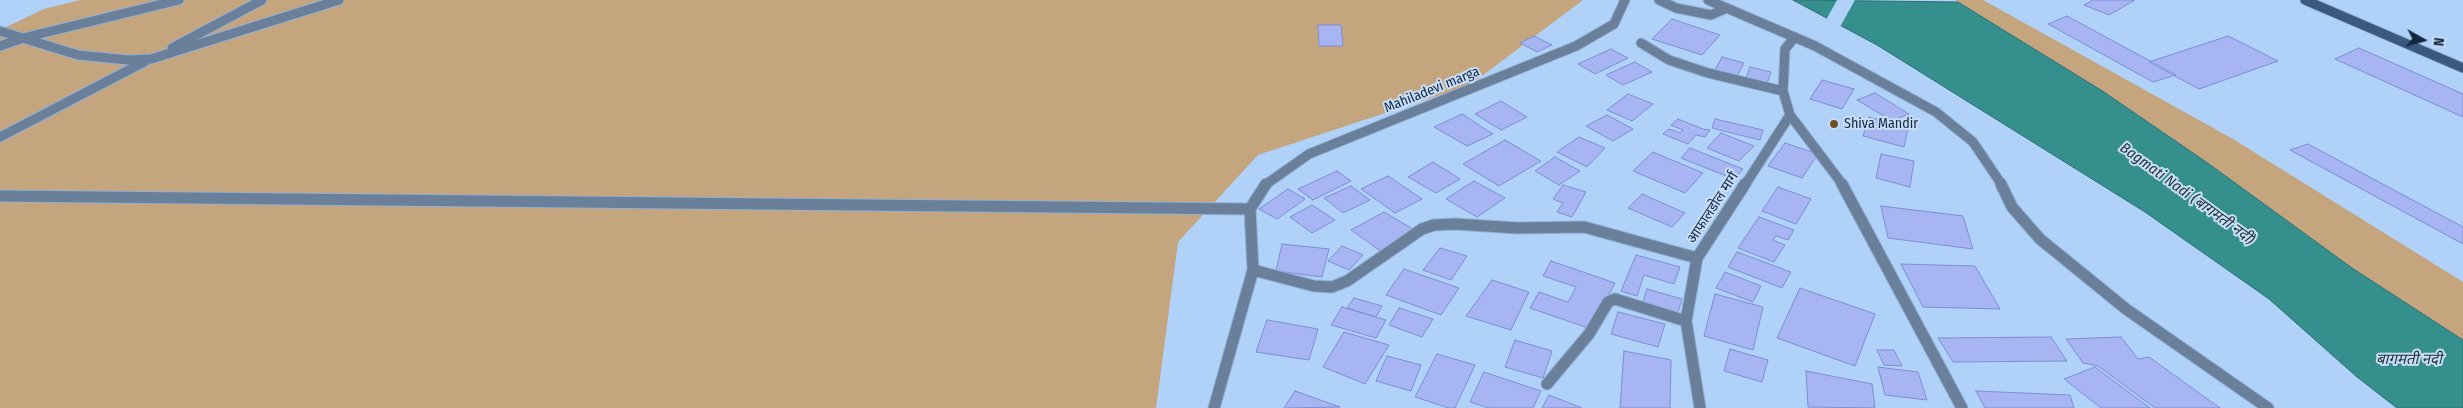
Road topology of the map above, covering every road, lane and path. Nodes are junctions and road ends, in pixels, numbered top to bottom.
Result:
1 (179, 0) edge
2 (262, 0) edge
3 (339, 0) edge
4 (1625, 0) edge
5 (1659, 0) edge
6 (1708, 0) edge
7 (2305, 0) edge
8 (1727, 8) junction
9 (0, 31) edge
10 (1795, 37) junction
11 (23, 38) junction
12 (1641, 43) dead end
13 (0, 46) edge
14 (151, 59) junction
15 (2463, 68) edge
16 (1783, 91) junction
17 (1790, 115) junction
18 (0, 137) edge
19 (0, 196) edge
20 (1250, 209) junction
21 (1697, 258) junction
22 (1253, 270) junction
23 (1686, 321) junction
24 (1547, 384) dead end
25 (1214, 408) edge
26 (1700, 408) edge
27 (1962, 408) edge
28 (2268, 408) edge

1 - 11 street
2 - 14 street
3 - 14 street
4 - 20 street, Mahiladevi marga
5 - 8 street
6 - 8 street
7 - 15 main road
8 - 10 street
9 - 11 street
10 - 16 street
10 - 28 street
11 - 13 street
11 - 14 street
12 - 16 street
14 - 18 street
16 - 17 street
17 - 21 street, आफालडोल मार्ग
17 - 27 street
19 - 20 street
20 - 22 street
21 - 22 street
21 - 23 street, आफालडोल मार्ग
22 - 25 street
23 - 24 street
23 - 26 street, आफालडोल मार्ग

